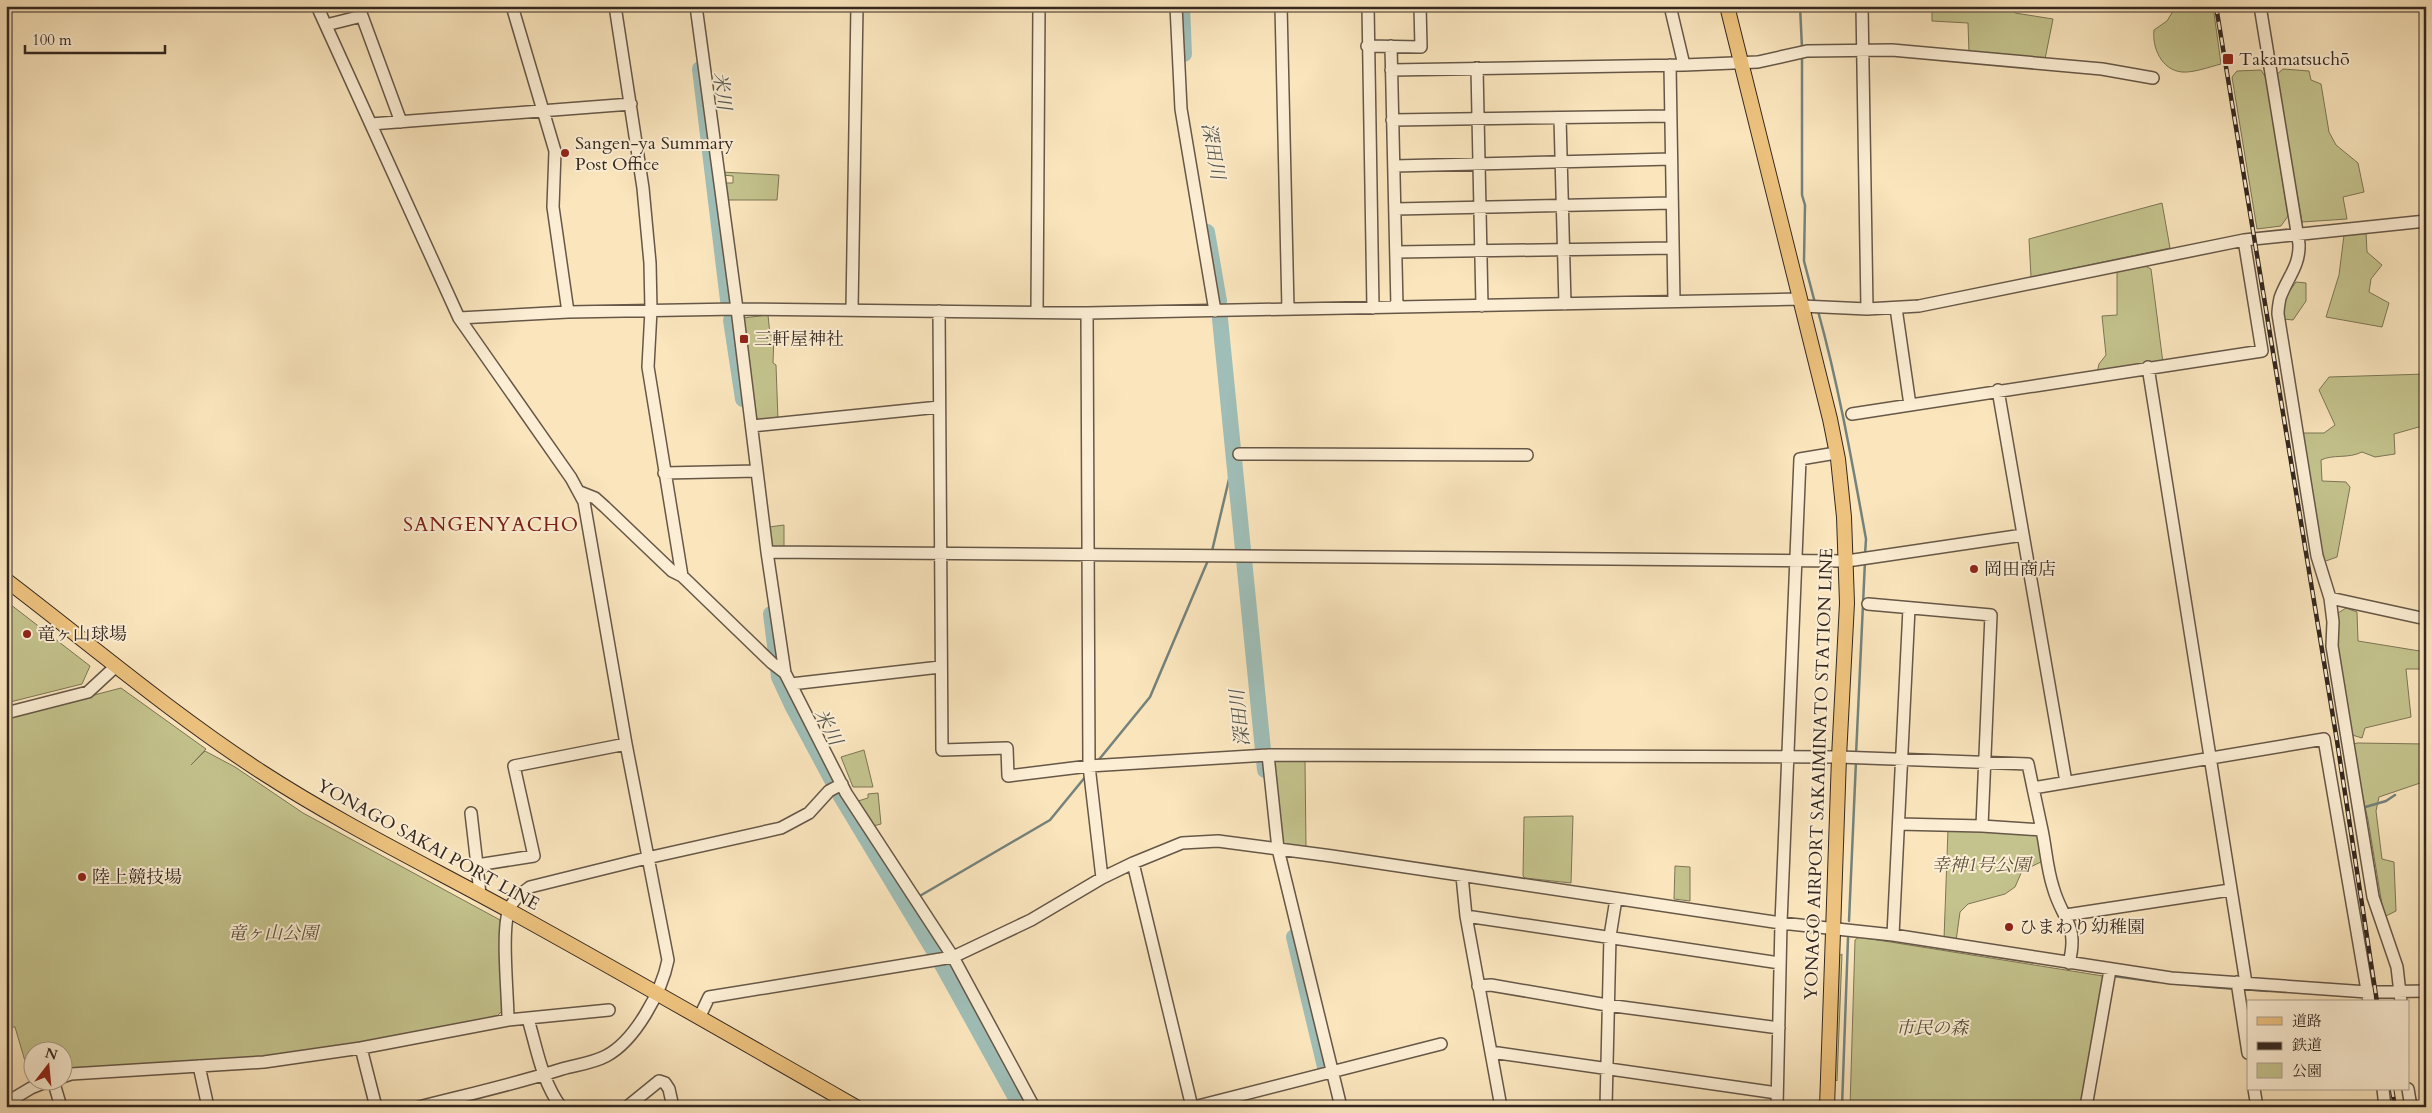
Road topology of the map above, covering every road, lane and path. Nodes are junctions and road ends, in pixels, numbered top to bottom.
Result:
1 (317, 6) edge
2 (512, 6) edge
3 (615, 6) edge
4 (696, 6) edge
5 (857, 6) edge
6 (1039, 6) edge
7 (1176, 6) edge
8 (1281, 6) edge
9 (1368, 6) edge
10 (1420, 6) edge
11 (1670, 6) edge
12 (1727, 6) edge
13 (1862, 6) edge
14 (2260, 6) edge
15 (360, 11) edge
16 (326, 24) junction
17 (1367, 46) junction
18 (1391, 46) junction
19 (1863, 51) junction
20 (1742, 64) junction
21 (1670, 65) junction
22 (1684, 65) junction
23 (1477, 68) junction
24 (1391, 70) junction
25 (2153, 78) dead end
26 (631, 104) junction
27 (545, 112) junction
28 (1670, 116) junction
29 (1560, 118) junction
30 (1392, 120) junction
31 (1478, 120) junction
32 (401, 122) junction
33 (371, 124) junction
34 (1671, 159) junction
35 (1561, 162) junction
36 (1478, 164) junction
37 (1394, 166) junction
38 (1672, 203) junction
39 (1562, 205) junction
40 (1479, 207) junction
41 (1395, 209) junction
42 (2426, 221) edge
43 (2298, 233) junction
44 (2244, 240) junction
45 (1673, 248) junction
46 (1564, 249) junction
47 (1480, 250) junction
48 (1396, 252) junction
49 (1674, 301) junction
50 (1801, 303) junction
51 (1565, 304) junction
52 (1482, 306) junction
53 (1397, 307) junction
54 (1373, 308) junction
55 (1896, 308) junction
56 (737, 309) junction
57 (852, 309) junction
58 (1288, 309) junction
59 (1867, 309) junction
60 (651, 310) junction
61 (938, 311) junction
62 (1215, 311) junction
63 (568, 312) junction
64 (1037, 312) junction
65 (1087, 313) junction
66 (459, 318) junction
67 (2148, 368) junction
68 (1998, 390) junction
69 (1910, 405) junction
70 (939, 407) junction
71 (1852, 414) dead end
72 (752, 426) junction
73 (1836, 452) junction
74 (1239, 454) dead end
75 (1527, 455) dead end
76 (757, 471) junction
77 (664, 473) junction
78 (580, 492) junction
79 (2023, 535) junction
80 (767, 552) junction
81 (939, 555) junction
82 (1087, 556) junction
83 (1797, 561) junction
84 (1847, 561) junction
85 (682, 576) junction
86 (6, 580) edge
87 (2330, 598) junction
88 (1868, 604) dead end
89 (1909, 608) junction
90 (2426, 619) edge
91 (940, 667) junction
92 (115, 668) junction
93 (785, 673) junction
94 (791, 684) junction
95 (6, 713) edge
96 (626, 744) junction
97 (1268, 754) junction
98 (1788, 757) junction
99 (1839, 757) junction
100 (1902, 759) junction
101 (2210, 759) junction
102 (1984, 762) junction
103 (1089, 766) junction
104 (2066, 782) junction
105 (842, 784) junction
106 (2033, 788) junction
107 (470, 813) dead end
108 (1899, 824) junction
109 (1982, 826) junction
110 (2042, 830) junction
111 (1278, 849) junction
112 (647, 858) junction
113 (1133, 863) junction
114 (477, 865) junction
115 (1462, 876) junction
116 (1102, 878) junction
117 (2230, 890) junction
118 (480, 895) junction
119 (1616, 899) junction
120 (509, 910) junction
121 (2066, 915) junction
122 (1466, 916) junction
123 (1781, 923) junction
124 (1834, 928) junction
125 (1893, 935) junction
126 (1610, 936) junction
127 (954, 957) junction
128 (1780, 963) junction
129 (2069, 963) junction
130 (2110, 970) junction
131 (2242, 983) junction
132 (1478, 986) junction
133 (2426, 991) edge
134 (658, 992) junction
135 (2368, 997) edge
136 (2401, 997) edge
137 (1608, 1005) junction
138 (609, 1010) dead end
139 (700, 1016) junction
140 (528, 1019) junction
141 (508, 1020) junction
142 (1779, 1028) junction
143 (2247, 1041) edge
144 (1441, 1044) dead end
145 (361, 1048) junction
146 (1491, 1052) junction
147 (199, 1066) junction
148 (1608, 1069) junction
149 (1332, 1072) junction
150 (72, 1074) edge
151 (544, 1075) junction
152 (28, 1090) edge
153 (55, 1090) edge
154 (2254, 1090) edge
155 (2383, 1090) edge
156 (2408, 1090) edge
157 (1777, 1093) junction
158 (6, 1103) edge
159 (61, 1107) edge
160 (207, 1107) edge
161 (376, 1107) edge
162 (419, 1107) edge
163 (561, 1107) edge
164 (627, 1107) edge
165 (673, 1107) edge
166 (856, 1107) edge
167 (1034, 1107) edge
168 (1193, 1107) edge
169 (1341, 1107) edge
170 (1501, 1107) edge
171 (1606, 1107) edge
172 (1777, 1107) edge
173 (1827, 1107) edge
174 (2086, 1107) edge
175 (2257, 1107) edge
176 (2385, 1107) edge
177 (2411, 1107) edge

1 - 16 street
2 - 27 street
3 - 26 street
4 - 56 street
5 - 57 street
6 - 64 street
7 - 62 street
8 - 58 street
9 - 17 street
10 - 18 street
11 - 22 street
12 - 20 main road, YONAGO AIRPORT SAKAIMINATO STATION LINE
13 - 19 street
14 - 43 street
15 - 16 street
15 - 32 street
16 - 33 street
17 - 18 street
17 - 54 street
18 - 24 street
19 - 20 street
19 - 25 street
19 - 59 street
20 - 22 street
20 - 50 main road, YONAGO AIRPORT SAKAIMINATO STATION LINE
21 - 22 street
21 - 23 street
21 - 28 street
23 - 24 street
23 - 31 street
24 - 30 street
26 - 27 street
26 - 60 street
27 - 32 street
27 - 63 street
28 - 29 street
28 - 34 street
29 - 31 street
29 - 35 street
30 - 31 street
30 - 37 street
31 - 36 street
32 - 33 street
33 - 66 street
34 - 35 street
34 - 38 street
35 - 36 street
35 - 39 street
36 - 37 street
36 - 40 street
37 - 41 street
38 - 39 street
38 - 45 street
39 - 40 street
39 - 46 street
40 - 41 street
40 - 47 street
41 - 48 street
42 - 43 street
43 - 44 street
43 - 87 street
44 - 55 street
44 - 67 street
45 - 46 street
45 - 49 street
46 - 47 street
46 - 51 street
47 - 48 street
47 - 52 street
48 - 53 street
49 - 50 street
49 - 51 street
50 - 59 street
50 - 73 main road, YONAGO AIRPORT SAKAIMINATO STATION LINE
51 - 52 street
52 - 53 street
53 - 54 street
54 - 58 street
55 - 59 street
55 - 69 street
56 - 57 street
56 - 60 street
56 - 72 street
57 - 61 street
58 - 62 street
60 - 63 street
60 - 77 street
61 - 64 street
61 - 70 street
62 - 65 street
63 - 66 street
64 - 65 street
65 - 82 street
66 - 78 street
67 - 68 street
67 - 101 street
68 - 69 street
68 - 79 street
69 - 71 street
70 - 72 street
70 - 81 street
72 - 76 street
73 - 83 street
73 - 84 main road, YONAGO AIRPORT SAKAIMINATO STATION LINE
74 - 75 street
76 - 77 street
76 - 80 street
77 - 85 street
78 - 85 street
78 - 96 street
79 - 84 street
79 - 104 street
80 - 81 street
80 - 93 street
81 - 82 street
81 - 91 street
82 - 83 street
82 - 103 street
83 - 84 street
83 - 98 street
84 - 99 main road, YONAGO AIRPORT SAKAIMINATO STATION LINE
85 - 93 street
86 - 92 main road, YONAGO SAKAI PORT LINE
87 - 90 street
87 - 136 street
88 - 89 street
89 - 100 street
89 - 102 street
91 - 94 street
91 - 103 street
92 - 95 street
92 - 118 main road, YONAGO SAKAI PORT LINE
93 - 94 street
94 - 105 street
96 - 112 street
96 - 114 street
97 - 98 street
97 - 103 street
97 - 111 street
98 - 99 street
98 - 123 street
99 - 100 street
99 - 124 main road, YONAGO AIRPORT SAKAIMINATO STATION LINE
100 - 102 street
100 - 108 street
101 - 104 street
101 - 117 street
101 - 135 street
102 - 106 street
102 - 109 street
103 - 116 street
104 - 106 street
105 - 112 street
105 - 127 street
106 - 110 street
107 - 114 street
108 - 109 street
108 - 125 street
109 - 110 street
110 - 121 street
111 - 113 street
111 - 115 street
111 - 149 street
112 - 120 street
112 - 134 street
113 - 116 street
113 - 168 street
114 - 118 street
115 - 119 street
115 - 122 street
116 - 127 street
117 - 121 street
117 - 131 street
118 - 120 main road, YONAGO SAKAI PORT LINE
119 - 123 street
119 - 126 street
120 - 134 main road, YONAGO SAKAI PORT LINE
120 - 141 street
121 - 129 street
122 - 126 street
122 - 132 street
123 - 124 street
123 - 128 street
124 - 125 street
124 - 173 main road, YONAGO AIRPORT SAKAIMINATO STATION LINE
125 - 129 street
126 - 128 street
126 - 137 street
127 - 139 street
127 - 167 street
128 - 142 street
129 - 130 street
130 - 131 street
130 - 174 street
131 - 135 street
131 - 143 street
132 - 137 street
132 - 146 street
133 - 136 street
134 - 139 main road, YONAGO SAKAI PORT LINE
134 - 151 street
135 - 136 street
137 - 142 street
137 - 148 street
138 - 140 street
139 - 166 main road, YONAGO SAKAI PORT LINE
140 - 141 street
140 - 151 street
141 - 145 street
142 - 157 street
144 - 149 street
145 - 147 street
145 - 161 street
146 - 148 street
146 - 170 street
147 - 150 street
147 - 160 street
148 - 157 street
148 - 171 street
149 - 168 street
149 - 169 street
151 - 162 street
151 - 163 street
152 - 158 street
153 - 159 street
154 - 175 street
155 - 176 street
156 - 177 street
157 - 172 street
164 - 165 street

